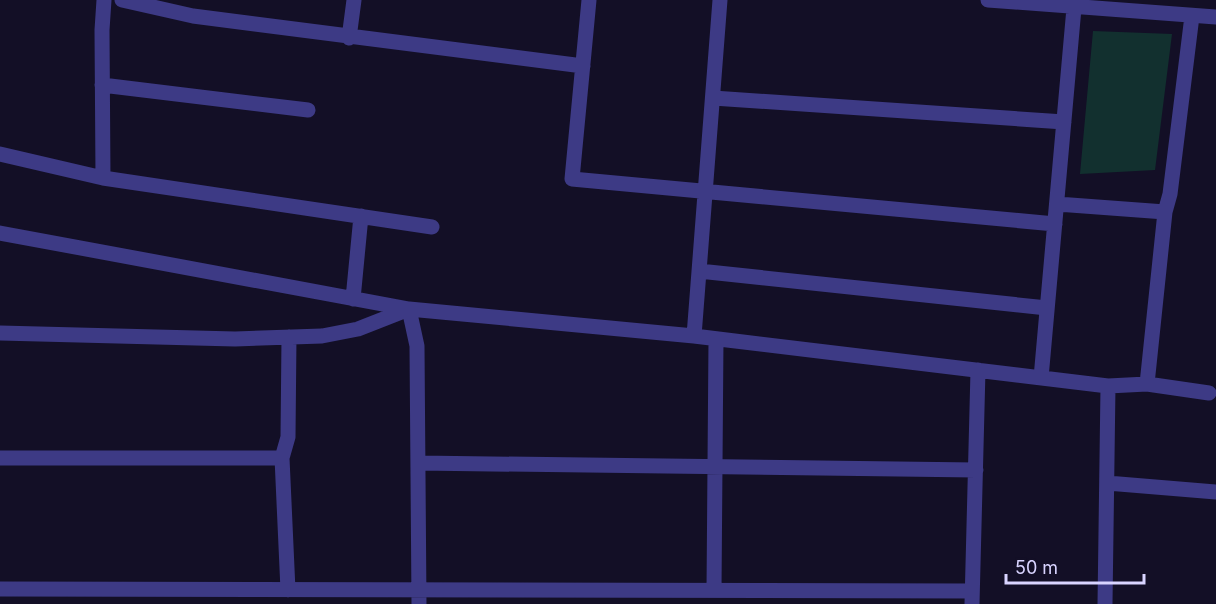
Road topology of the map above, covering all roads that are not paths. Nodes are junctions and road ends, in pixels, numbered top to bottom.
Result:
1 (104, 0) edge
2 (122, 0) edge
3 (354, 0) edge
4 (589, 0) edge
5 (720, 0) edge
6 (988, 0) edge
7 (1038, 2) edge
8 (1074, 8) junction
9 (1192, 16) junction
10 (1216, 17) edge
11 (349, 38) junction
12 (583, 66) junction
13 (102, 85) junction
14 (712, 98) junction
15 (308, 111) dead end
16 (1064, 123) junction
17 (0, 154) edge
18 (103, 178) junction
19 (705, 191) junction
20 (1057, 204) junction
21 (1165, 212) junction
22 (361, 216) junction
23 (1055, 224) junction
24 (432, 227) dead end
25 (0, 233) edge
26 (699, 271) junction
27 (354, 299) junction
28 (1047, 308) junction
29 (409, 309) junction
30 (0, 333) edge
31 (694, 336) junction
32 (289, 337) junction
33 (716, 339) junction
34 (978, 370) junction
35 (1041, 378) junction
36 (1147, 384) junction
37 (1108, 386) junction
38 (1209, 393) dead end
39 (0, 458) edge
40 (282, 458) junction
41 (419, 463) junction
42 (713, 466) junction
43 (976, 470) junction
44 (1107, 483) junction
45 (1216, 492) edge
46 (0, 589) edge
47 (288, 590) junction
48 (714, 590) junction
49 (419, 596) edge
50 (744, 597) edge
51 (972, 597) edge
52 (1105, 604) edge

1 - 13 street
2 - 11 street
3 - 11 street
4 - 12 street
5 - 14 street
6 - 7 street
7 - 8 street
8 - 9 street
8 - 16 street
9 - 10 street
9 - 21 street
11 - 12 street
12 - 19 street
13 - 15 street
13 - 18 street
14 - 16 street
14 - 19 street
16 - 20 street
17 - 18 street
18 - 22 street
19 - 23 street
19 - 26 street
20 - 21 street
20 - 23 street
21 - 36 street
22 - 24 street
22 - 27 street
23 - 28 street
25 - 27 street
26 - 28 street
26 - 31 street
27 - 29 street
28 - 35 street
29 - 31 street
29 - 32 street
29 - 41 street
30 - 32 street
31 - 33 street
32 - 40 street
33 - 34 street
33 - 42 street
34 - 35 street
34 - 43 street
35 - 37 street
36 - 37 street
36 - 38 street
37 - 44 street
39 - 40 street
40 - 47 street
41 - 42 street
41 - 49 street
42 - 43 street
42 - 48 street
43 - 51 street
44 - 45 street
44 - 52 street
46 - 47 street
47 - 49 street
48 - 49 street
48 - 50 street
50 - 51 street

